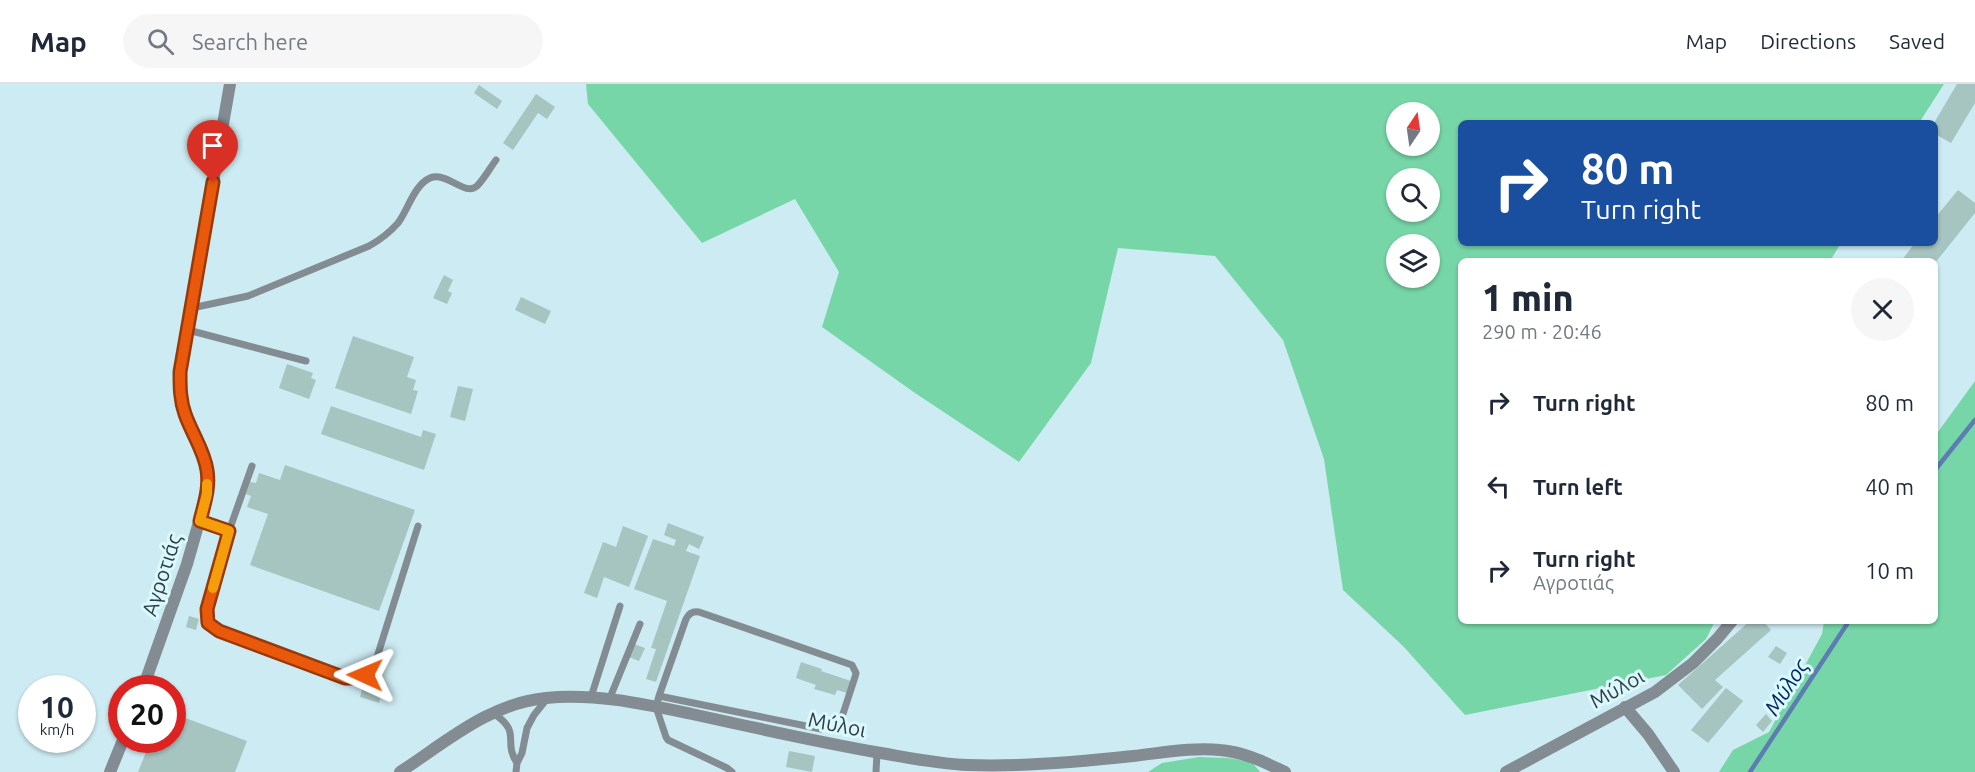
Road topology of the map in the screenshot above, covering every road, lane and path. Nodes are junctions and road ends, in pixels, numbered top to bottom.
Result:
1 (230, 84) edge
2 (496, 160) dead end
3 (192, 308) junction
4 (188, 330) junction
5 (306, 362) dead end
6 (252, 466) dead end
7 (200, 521) junction
8 (418, 526) dead end
9 (229, 531) junction
10 (620, 606) dead end
11 (640, 624) dead end
12 (1729, 624) edge
13 (148, 675) edge
14 (591, 697) junction
15 (548, 698) junction
16 (609, 700) junction
17 (658, 701) junction
18 (1625, 707) junction
19 (493, 713) junction
20 (118, 753) edge
21 (877, 753) junction
22 (517, 764) junction
23 (416, 767) edge
24 (110, 772) edge
25 (400, 772) edge
26 (516, 772) edge
27 (732, 772) edge
28 (876, 772) edge
29 (1285, 772) edge
30 (1506, 772) edge
31 (1674, 772) edge

1 - 3 street, Αγροτιάς
2 - 3 lane
3 - 4 street, Αγροτιάς
4 - 5 lane
4 - 7 street, Αγροτιάς
6 - 9 lane
7 - 9 lane
7 - 13 street, Αγροτιάς
8 - 9 lane
10 - 14 lane
11 - 16 lane
12 - 18 street, Μύλοι
14 - 15 street, Μύλοι
14 - 16 street, Μύλοι
15 - 19 street, Μύλοι
15 - 22 lane
16 - 17 street, Μύλοι
17 - 17 lane
17 - 21 street, Μύλοι
17 - 27 lane
18 - 30 street, Μύλοι
18 - 31 street
19 - 22 lane
19 - 23 street, Μύλοι
20 - 24 street
21 - 28 lane
21 - 29 street, Μύλοι
22 - 26 lane
23 - 25 street, Μύλοι

